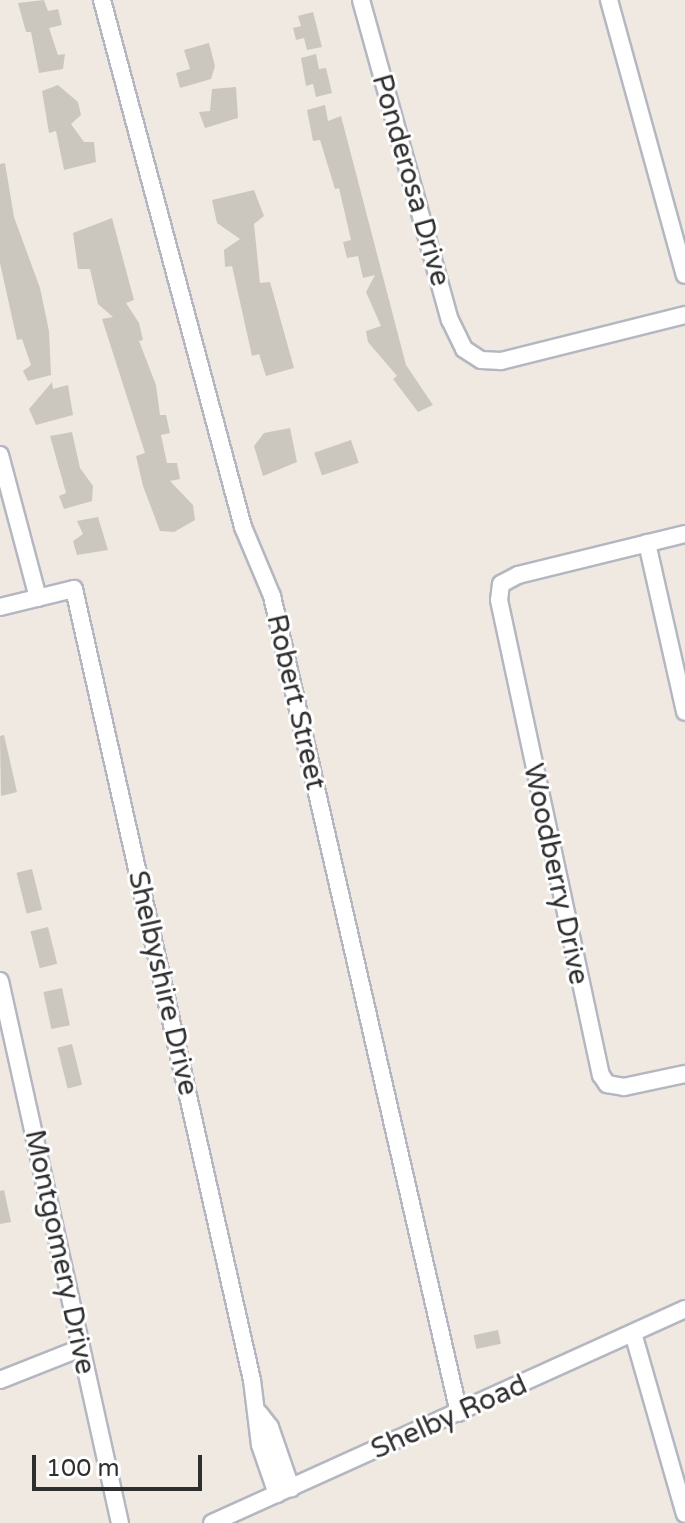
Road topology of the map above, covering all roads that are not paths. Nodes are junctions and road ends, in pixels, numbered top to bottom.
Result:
1 (102, 0) edge
2 (361, 0) edge
3 (609, 0) edge
4 (685, 275) edge
5 (685, 315) edge
6 (0, 455) edge
7 (685, 534) edge
8 (647, 543) junction
9 (38, 598) junction
10 (0, 607) edge
11 (685, 712) edge
12 (0, 981) edge
13 (685, 1074) edge
14 (685, 1309) edge
15 (633, 1333) junction
16 (81, 1348) junction
17 (0, 1380) edge
18 (459, 1413) junction
19 (284, 1491) junction
20 (685, 1514) edge
21 (242, 1517) edge
22 (219, 1521) edge
23 (120, 1523) edge

1 - 18 street, Robert Street
2 - 5 street, Ponderosa Drive
3 - 4 street
6 - 9 street
7 - 8 street
8 - 11 street
8 - 13 street, Woodberry Drive
9 - 10 street
9 - 19 street, Shelbyshire Drive
12 - 16 street, Montgomery Drive
14 - 15 street, Shelby Road
15 - 18 street, Shelby Road
15 - 20 street
16 - 17 street
16 - 23 street, Montgomery Drive
18 - 19 street, Shelby Road
19 - 21 street, Shelby Road
21 - 22 street, Shelby Road

